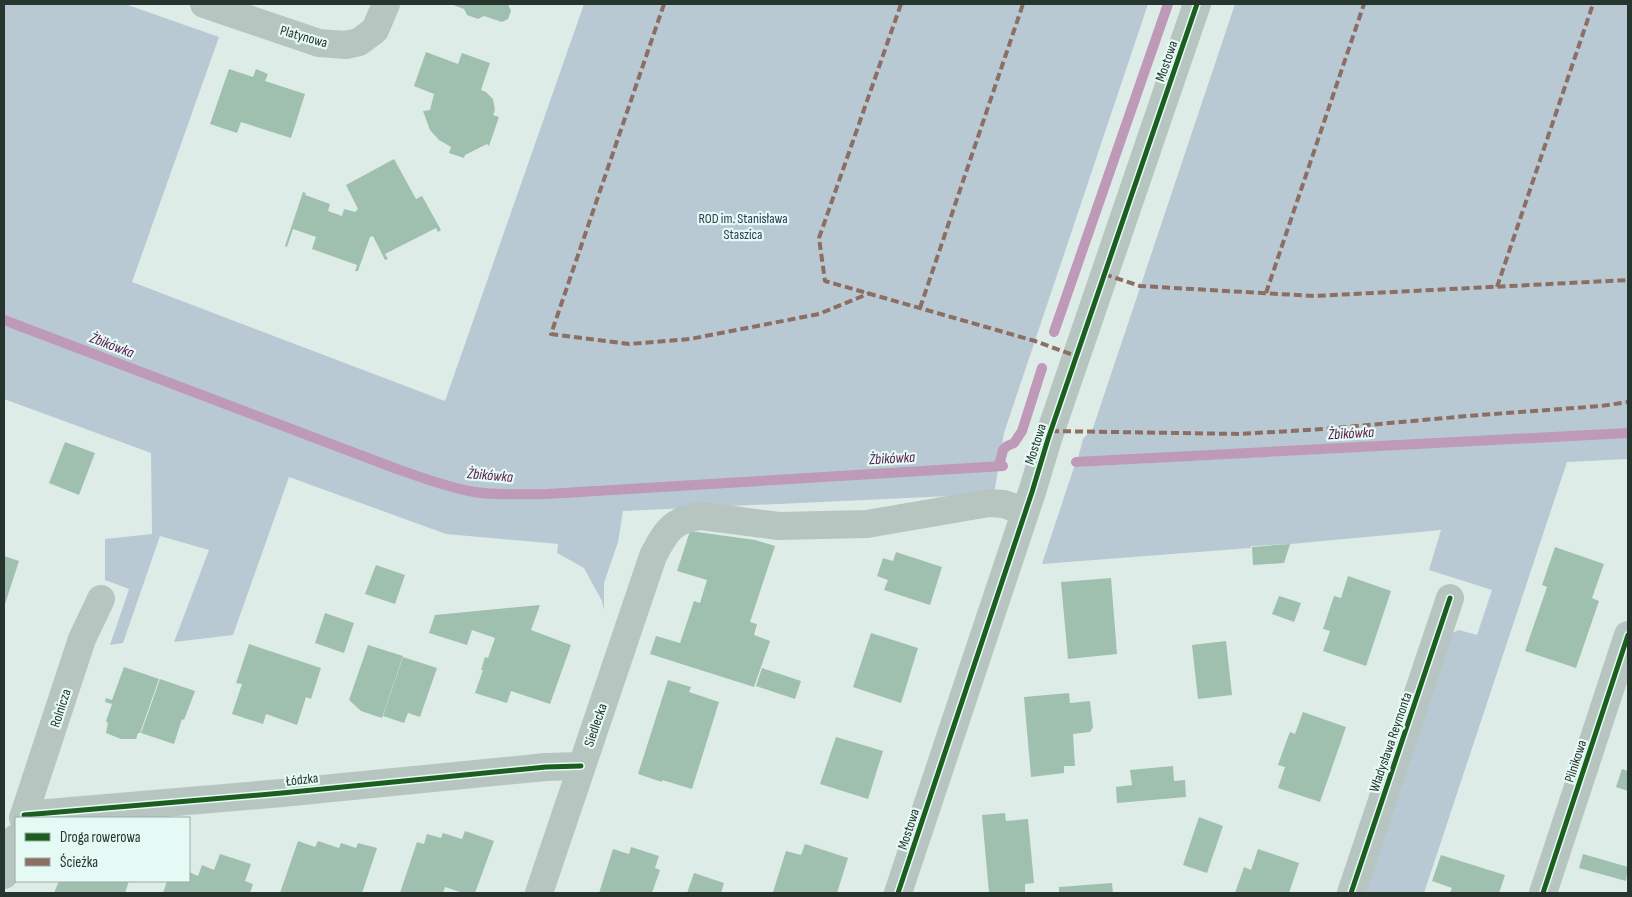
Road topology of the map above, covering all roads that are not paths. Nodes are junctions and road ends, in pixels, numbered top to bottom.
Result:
1 (204, 4) edge
2 (386, 4) edge
3 (1197, 4) edge
4 (1025, 512) junction
5 (1450, 598) dead end
6 (101, 599) dead end
7 (1628, 635) edge
8 (581, 766) junction
9 (23, 817) edge
10 (80, 817) edge
11 (15, 842) edge
12 (4, 874) edge
13 (539, 893) edge
14 (898, 893) edge
15 (1351, 893) edge
16 (1543, 893) edge

1 - 2 street, Platynowa
3 - 4 street, Mostowa
4 - 8 street, Siedlecka
4 - 14 street, Mostowa
5 - 15 street, Władysława Reymonta
6 - 9 street, Rolnicza
7 - 16 street, Pilnikowa
8 - 10 street, Łódzka
8 - 13 street, Siedlecka
11 - 12 street, Rolnicza

